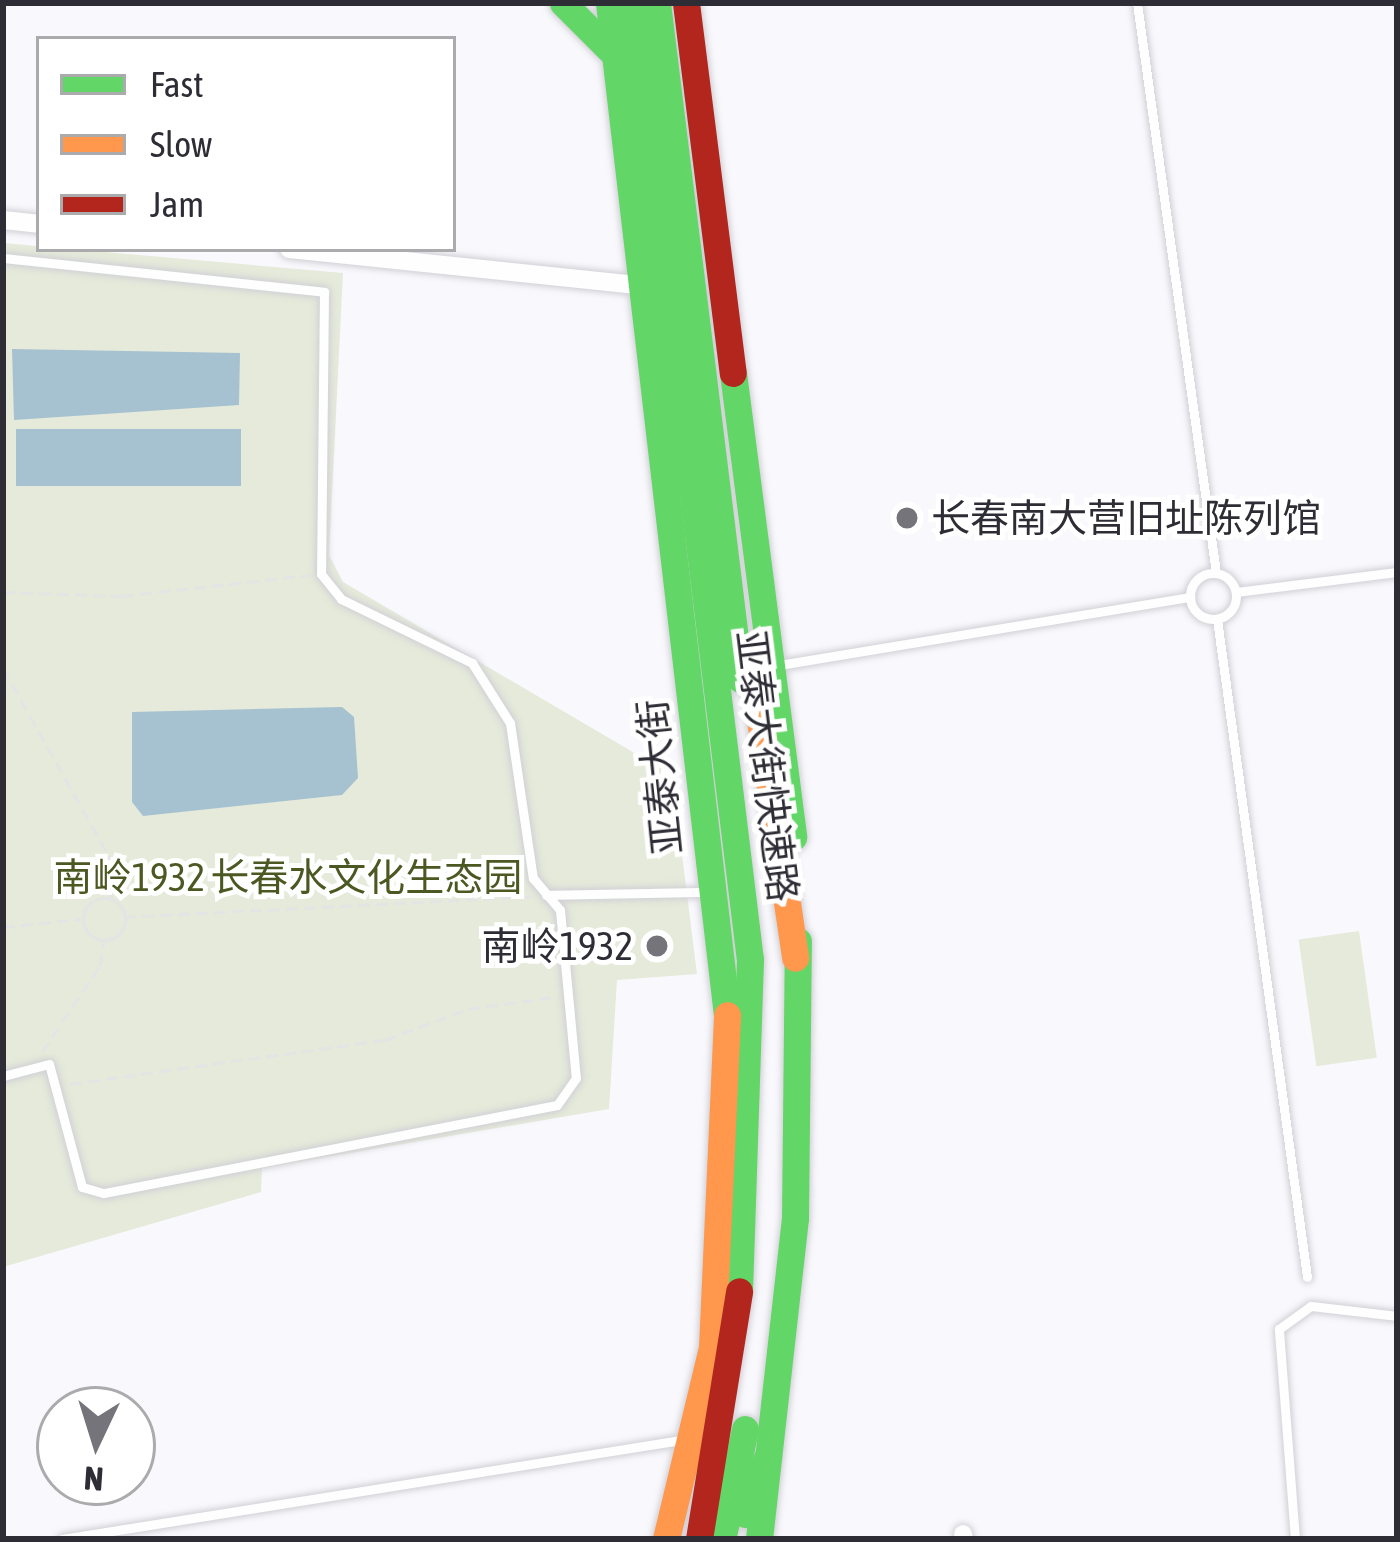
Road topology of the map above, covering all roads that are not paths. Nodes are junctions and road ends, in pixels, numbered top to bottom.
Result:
1 (563, 3) edge
2 (608, 3) edge
3 (633, 3) edge
4 (657, 3) edge
5 (686, 3) edge
6 (713, 3) edge
7 (1137, 3) edge
8 (692, 50) junction
9 (613, 56) junction
10 (3, 220) edge
11 (36, 224) edge
12 (319, 252) edge
13 (3, 258) edge
14 (640, 285) junction
15 (684, 328) junction
16 (1397, 572) edge
17 (1216, 573) junction
18 (1236, 592) junction
19 (1190, 597) junction
20 (1216, 619) junction
21 (724, 631) junction
22 (768, 667) junction
23 (711, 892) junction
24 (546, 895) junction
25 (795, 958) junction
26 (730, 1038) junction
27 (3, 1076) edge
28 (1307, 1277) dead end
29 (1397, 1316) edge
30 (698, 1437) junction
31 (768, 1455) junction
32 (62, 1539) edge
33 (666, 1539) edge
34 (685, 1539) edge
35 (699, 1539) edge
36 (722, 1539) edge
37 (737, 1539) edge
38 (759, 1539) edge
39 (1295, 1539) edge

1 - 9 main road
2 - 9 main road, 亚泰大街
3 - 15 main road, 亚泰大街快速路
4 - 15 main road, 亚泰大街快速路
5 - 8 main road
6 - 8 main road
7 - 17 lane
8 - 22 main road
9 - 14 main road, 亚泰大街
10 - 11 street
12 - 14 street
13 - 24 lane
14 - 23 main road, 亚泰大街
15 - 21 main road, 亚泰大街快速路
16 - 18 lane
17 - 18 lane
17 - 19 lane
18 - 20 lane
19 - 20 lane
19 - 22 lane
20 - 28 lane
21 - 25 main road
21 - 26 main road
21 - 35 main road, 亚泰大街快速路
21 - 36 main road, 亚泰大街快速路
22 - 25 main road
23 - 24 lane
23 - 26 main road, 亚泰大街
24 - 27 lane
25 - 31 main road
26 - 30 main road, 亚泰大街
29 - 39 lane
30 - 32 lane
30 - 33 main road, 亚泰大街
30 - 34 main road
31 - 37 main road
31 - 38 main road

